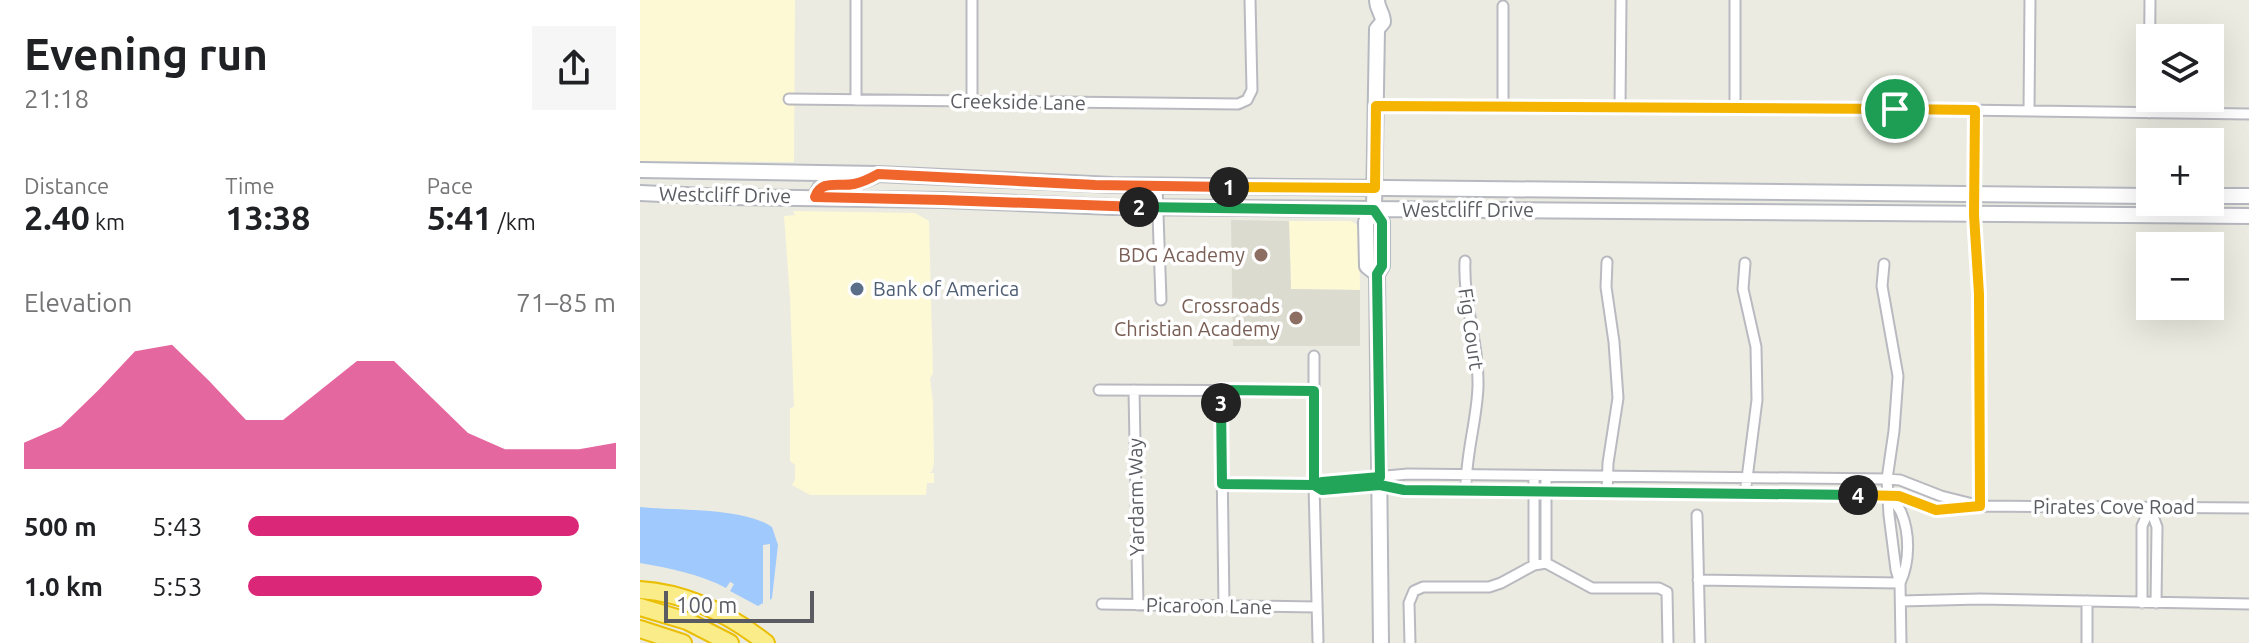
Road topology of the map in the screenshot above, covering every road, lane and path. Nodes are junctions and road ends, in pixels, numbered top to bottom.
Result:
1 (856, 0) edge
2 (972, 0) edge
3 (1250, 0) edge
4 (1621, 0) edge
5 (1735, 0) edge
6 (2030, 0) edge
7 (2150, 0) edge
8 (1377, 4) edge
9 (1503, 6) dead end
10 (789, 99) dead end
11 (856, 100) junction
12 (972, 102) junction
13 (1376, 106) junction
14 (1503, 107) junction
15 (1620, 107) junction
16 (1735, 107) junction
17 (1975, 110) junction
18 (2029, 110) junction
19 (2149, 113) junction
20 (2249, 114) edge
21 (640, 170) edge
22 (685, 170) junction
23 (878, 174) junction
24 (944, 177) junction
25 (1157, 186) junction
26 (640, 193) edge
27 (707, 196) junction
28 (2224, 196) edge
29 (2249, 196) edge
30 (815, 197) junction
31 (2136, 197) edge
32 (1374, 199) junction
33 (943, 200) junction
34 (1974, 204) junction
35 (1157, 208) junction
36 (2249, 216) edge
37 (1465, 261) dead end
38 (1607, 262) dead end
39 (1745, 263) dead end
40 (1884, 264) dead end
41 (1161, 300) dead end
42 (1314, 356) dead end
43 (1099, 390) dead end
44 (1134, 390) junction
45 (1221, 390) junction
46 (1314, 391) junction
47 (1466, 475) junction
48 (1534, 476) junction
49 (1546, 476) junction
50 (1608, 477) junction
51 (1746, 478) junction
52 (1887, 479) junction
53 (1380, 481) junction
54 (1222, 484) junction
55 (1314, 485) junction
56 (1466, 491) junction
57 (1534, 492) junction
58 (1546, 492) junction
59 (1607, 492) junction
60 (1745, 494) junction
61 (1889, 495) junction
62 (1980, 506) junction
63 (2150, 508) junction
64 (2249, 508) edge
65 (1697, 515) dead end
66 (1546, 563) junction
67 (1534, 565) junction
68 (1698, 580) junction
69 (1900, 583) junction
70 (640, 590) edge
71 (1901, 601) junction
72 (2087, 601) junction
73 (2142, 603) junction
74 (2156, 603) junction
75 (1102, 604) dead end
76 (2249, 604) edge
77 (1138, 605) junction
78 (1224, 606) junction
79 (640, 607) edge
80 (1316, 607) junction
81 (640, 629) edge
82 (1318, 641) dead end
83 (683, 643) edge
84 (730, 643) edge
85 (766, 643) edge
86 (1381, 643) edge
87 (1410, 643) edge
88 (1668, 643) edge
89 (1700, 643) edge
90 (1901, 643) edge
91 (2087, 643) edge

1 - 11 street
2 - 12 street
3 - 12 street, Creekside Lane
4 - 15 street
5 - 16 street
6 - 18 street
7 - 19 street
8 - 13 main road
9 - 14 street
10 - 11 street, Creekside Lane
11 - 12 street, Creekside Lane
13 - 14 street
13 - 32 main road
14 - 15 street
15 - 16 street
16 - 17 street
17 - 18 street
17 - 34 street
18 - 19 street
19 - 20 street
21 - 22 main road, Westcliff Drive
22 - 23 main road, Westcliff Drive
22 - 27 main road
23 - 24 main road, Westcliff Drive
23 - 30 main road
24 - 25 main road, Westcliff Drive
24 - 33 main road
25 - 32 main road, Westcliff Drive
25 - 35 street
26 - 27 main road, Westcliff Drive
27 - 30 main road, Westcliff Drive
28 - 29 main road
30 - 33 main road, Westcliff Drive
31 - 34 main road, Westcliff Drive
32 - 34 main road, Westcliff Drive
32 - 34 main road, Westcliff Drive
32 - 35 main road, Westcliff Drive
32 - 53 main road
33 - 35 main road, Westcliff Drive
34 - 36 main road, Westcliff Drive
34 - 62 street
35 - 41 street
37 - 47 street, Fig Court
38 - 50 street
39 - 51 street
40 - 52 street
42 - 46 street
43 - 44 street
44 - 45 street
44 - 77 street, Yardarm Way
45 - 46 street
45 - 54 street
46 - 55 street
47 - 48 street, Pirates Cove Road
47 - 53 street, Pirates Cove Road
47 - 56 street, Fig Court
48 - 49 street, Pirates Cove Road
48 - 57 street
49 - 50 street, Pirates Cove Road
49 - 58 street
50 - 51 street, Pirates Cove Road
50 - 59 street
51 - 52 street, Pirates Cove Road
51 - 60 street
52 - 61 street
52 - 62 street, Pirates Cove Road
53 - 55 street, Pirates Cove Road
53 - 56 street, Pirates Cove Road
53 - 86 main road
54 - 55 street, Pirates Cove Road
54 - 78 street
55 - 80 street
56 - 57 street, Pirates Cove Road
57 - 58 street, Pirates Cove Road
57 - 67 street
58 - 59 street, Pirates Cove Road
58 - 66 street
59 - 60 street, Pirates Cove Road
60 - 61 street, Pirates Cove Road
61 - 62 street, Pirates Cove Road
61 - 69 street
62 - 63 street, Pirates Cove Road
63 - 64 street, Pirates Cove Road
63 - 73 street
63 - 74 street
65 - 68 street
66 - 67 street
66 - 88 street
67 - 87 street
68 - 69 street
68 - 89 street
69 - 71 street
70 - 85 highway
71 - 72 street
71 - 90 street
72 - 73 street
72 - 91 street
73 - 74 street
74 - 76 street
75 - 77 street, Picaroon Lane
77 - 78 street, Picaroon Lane
78 - 80 street, Picaroon Lane
79 - 84 highway
80 - 82 street
81 - 83 highway

